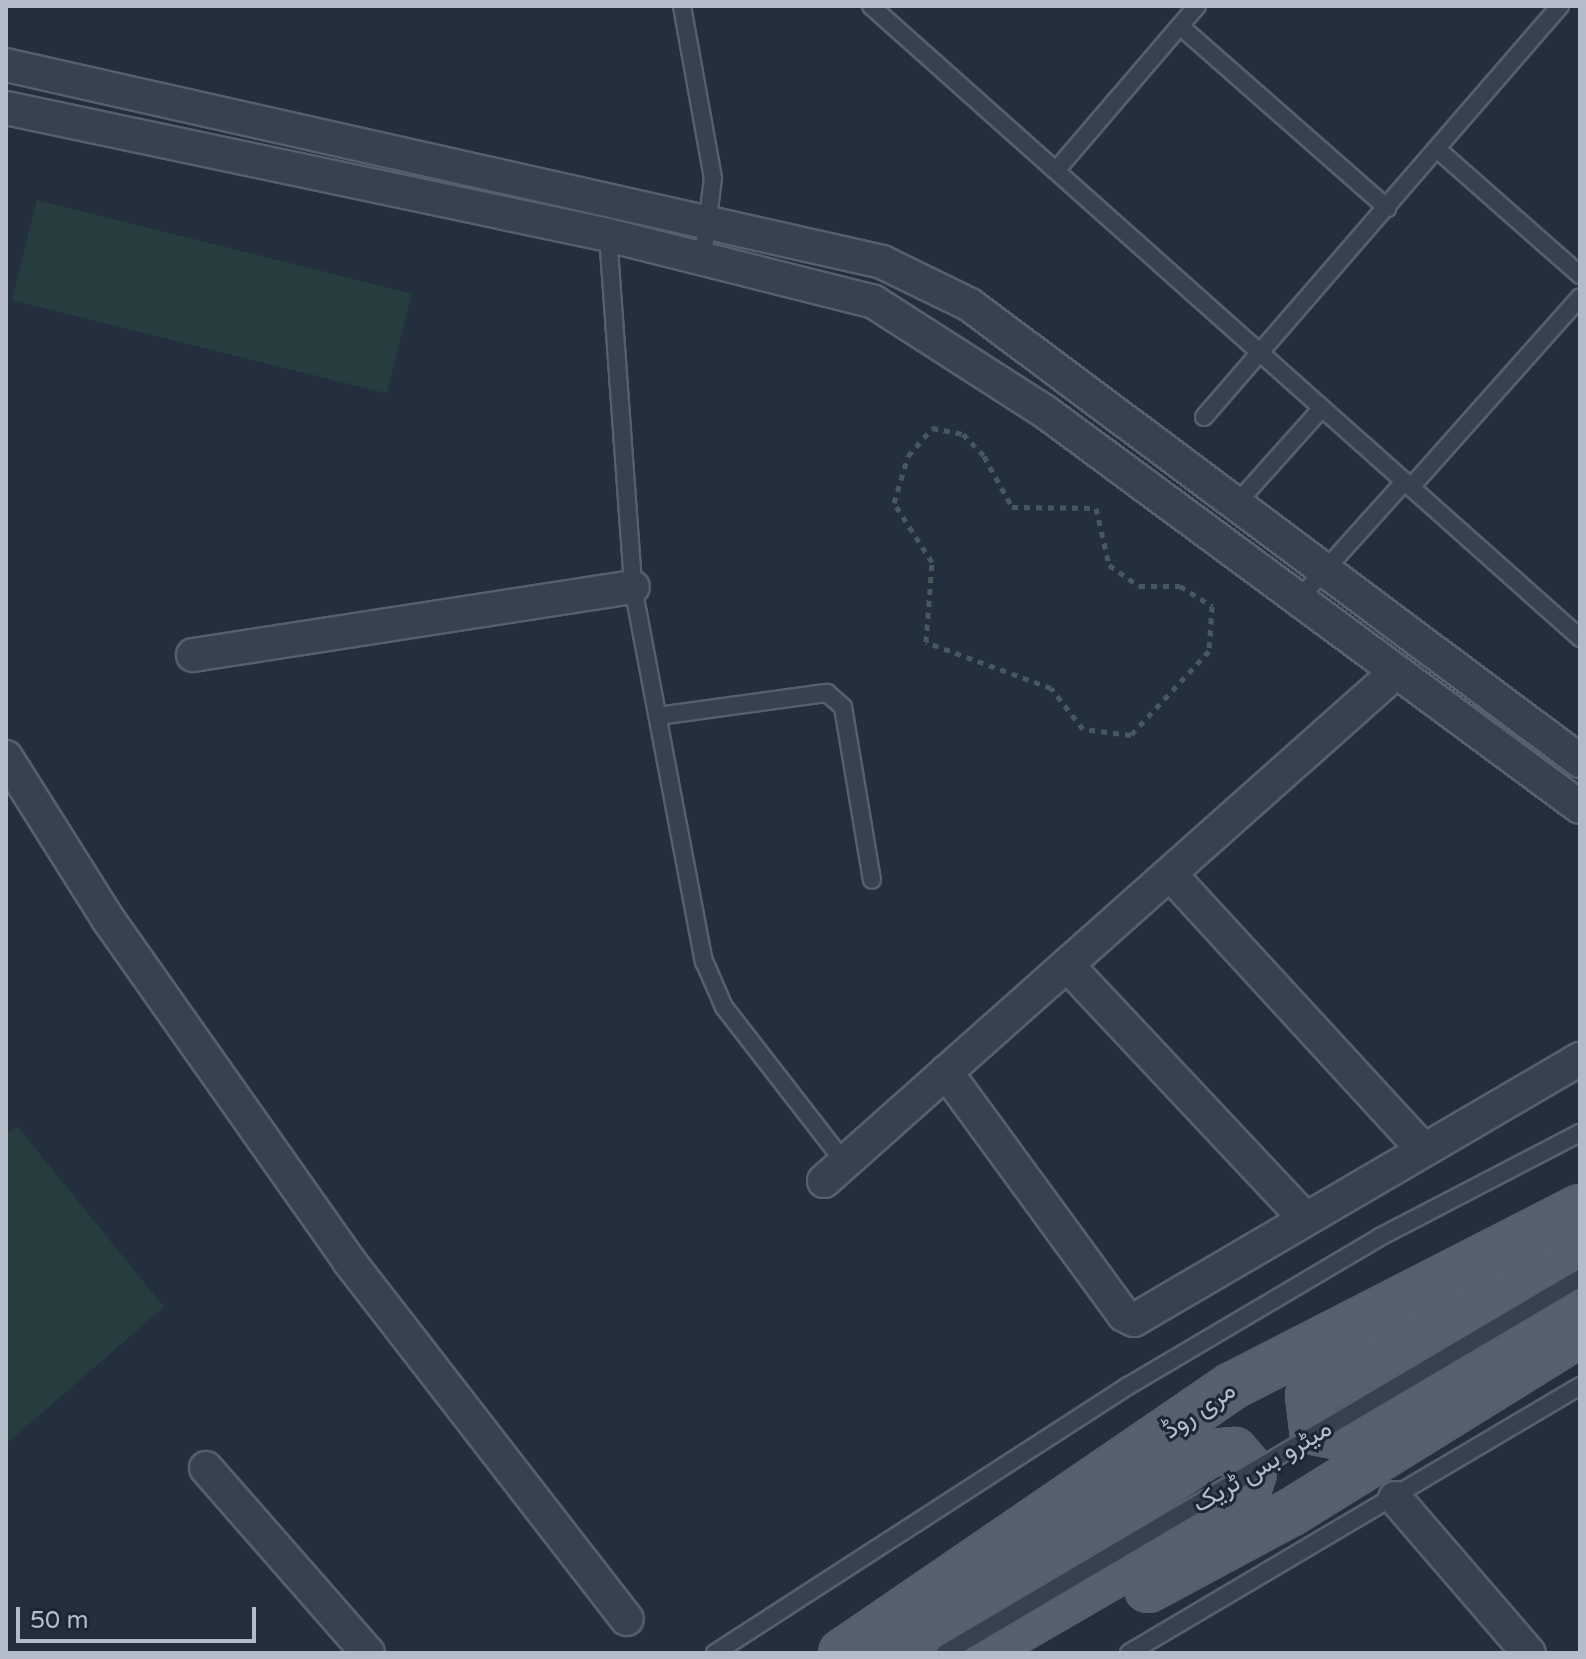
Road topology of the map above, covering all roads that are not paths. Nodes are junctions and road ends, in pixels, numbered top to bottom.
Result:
1 (682, 6) edge
2 (871, 6) edge
3 (1197, 6) edge
4 (1556, 7) edge
5 (1180, 26) junction
6 (6, 65) edge
7 (6, 108) edge
8 (1437, 149) junction
9 (1059, 167) junction
10 (1387, 208) junction
11 (709, 219) junction
12 (608, 235) junction
13 (703, 256) junction
14 (1580, 275) edge
15 (1580, 297) edge
16 (1261, 354) junction
17 (1322, 408) junction
18 (1204, 417) dead end
19 (1408, 484) junction
20 (1237, 503) junction
21 (1325, 568) junction
22 (633, 587) junction
23 (1297, 601) junction
24 (1580, 638) edge
25 (193, 655) dead end
26 (1395, 673) junction
27 (658, 716) junction
28 (6, 757) edge
29 (1580, 761) edge
30 (1580, 807) edge
31 (1170, 874) junction
32 (872, 880) dead end
33 (1067, 965) junction
34 (1580, 1059) edge
35 (946, 1072) junction
36 (1580, 1133) edge
37 (1421, 1147) junction
38 (834, 1172) joint
39 (1580, 1208) edge
40 (1303, 1216) junction
41 (1580, 1246) edge
42 (1580, 1278) edge
43 (1580, 1294) edge
44 (1580, 1333) edge
45 (1580, 1386) edge
46 (206, 1468) dead end
47 (1395, 1498) junction
48 (627, 1619) dead end
49 (368, 1653) edge
50 (715, 1653) edge
51 (842, 1653) edge
52 (894, 1653) edge
53 (945, 1653) edge
54 (978, 1653) edge
55 (1028, 1653) edge
56 (1129, 1653) edge
57 (1529, 1653) edge

1 - 11 lane
2 - 9 lane
3 - 5 lane
4 - 8 lane
5 - 9 lane
5 - 10 lane
6 - 11 street
7 - 12 street
8 - 10 lane
8 - 14 lane
9 - 16 lane
10 - 16 lane
11 - 13 lane
11 - 20 street
12 - 13 street
12 - 22 lane
13 - 23 street
15 - 19 lane
16 - 17 lane
16 - 18 lane
17 - 19 lane
17 - 20 lane
19 - 21 lane
19 - 24 lane
20 - 21 street
21 - 23 lane
21 - 29 street
22 - 25 street
22 - 27 lane
23 - 26 street
26 - 30 street
26 - 31 street
27 - 32 lane
27 - 38 lane
28 - 48 street
31 - 33 street
31 - 37 street
33 - 35 street
33 - 40 street
34 - 37 street
35 - 38 street
35 - 40 street
36 - 50 lane
37 - 40 street
39 - 51 main road, مری روڈ
41 - 43 main road
42 - 53 lane, میٹرو بس ٹریک, bridge
44 - 55 main road
45 - 47 lane
46 - 49 street
47 - 56 lane
47 - 57 street
52 - 54 main road

